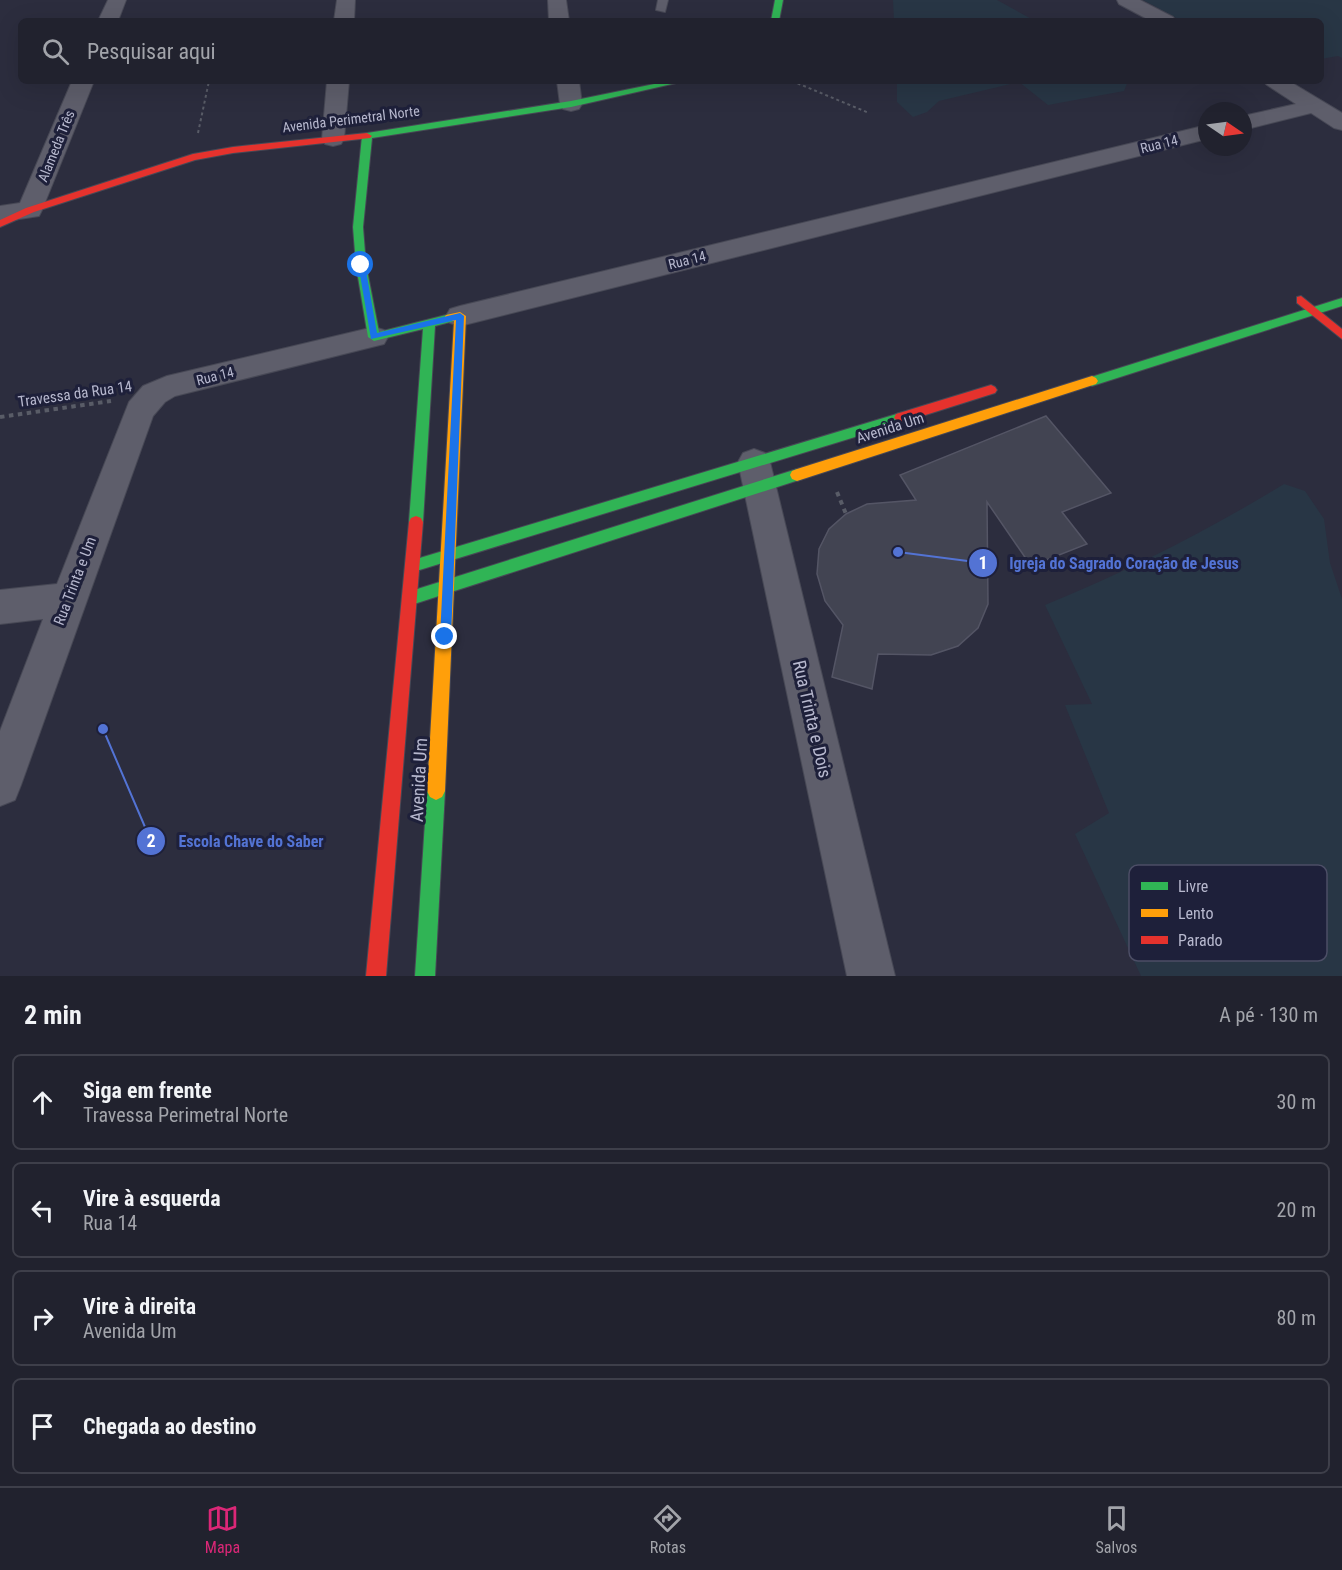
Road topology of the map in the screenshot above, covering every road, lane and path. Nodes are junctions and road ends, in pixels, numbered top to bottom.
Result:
1 (117, 0) edge
2 (346, 0) edge
3 (556, 0) edge
4 (778, 0) edge
5 (1126, 0) edge
6 (109, 18) edge
7 (344, 18) edge
8 (559, 18) edge
9 (775, 18) edge
10 (1160, 18) edge
11 (82, 84) edge
12 (208, 84) edge
13 (338, 84) edge
14 (569, 84) edge
15 (667, 84) edge
16 (799, 84) edge
17 (1279, 84) edge
18 (572, 104) junction
19 (1315, 106) junction
20 (869, 113) dead end
21 (1252, 121) edge
22 (1342, 123) edge
23 (1198, 134) edge
24 (368, 135) junction
25 (333, 139) junction
26 (193, 157) junction
27 (30, 210) junction
28 (0, 214) edge
29 (0, 224) edge
30 (1297, 296) dead end
31 (1342, 302) edge
32 (1314, 311) junction
33 (460, 316) junction
34 (429, 324) junction
35 (1342, 335) edge
36 (374, 336) junction
37 (1004, 386) dead end
38 (160, 391) junction
39 (0, 417) edge
40 (757, 475) junction
41 (835, 486) dead end
42 (846, 514) dead end
43 (450, 555) junction
44 (413, 566) junction
45 (448, 586) junction
46 (411, 598) junction
47 (68, 600) junction
48 (0, 607) edge
49 (0, 785) edge
50 (376, 976) edge
51 (425, 976) edge
52 (871, 976) edge

1 - 6 street
2 - 7 street
3 - 8 street
4 - 9 main road
5 - 10 street
11 - 27 street, Alameda Três
12 - 26 path
13 - 25 street
14 - 18 street
15 - 18 main road, Avenida Perimetral Norte
16 - 20 path
17 - 19 street
18 - 24 main road, Avenida Perimetral Norte
19 - 21 street
19 - 22 street
23 - 33 street, Rua 14
24 - 25 main road, Avenida Perimetral Norte
24 - 36 main road
25 - 26 main road, Avenida Perimetral Norte
26 - 27 main road, Avenida Perimetral Norte
27 - 28 street
27 - 29 main road, Avenida Perimetral Norte
30 - 32 main road
31 - 32 main road, Avenida Um
32 - 35 main road
32 - 40 main road, Avenida Um
33 - 34 main road, Rua 14
33 - 43 main road, Avenida Um
34 - 36 main road, Rua 14
34 - 44 main road, Avenida Um
36 - 38 street, Rua 14
37 - 40 main road, Avenida Um
38 - 39 path, Travessa da Rua 14
38 - 47 street, Rua Trinta e Um
40 - 43 main road, Avenida Um
40 - 45 main road, Avenida Um
40 - 52 street, Rua Trinta e Dois
41 - 42 path
43 - 44 main road, Avenida Um
43 - 45 main road, Avenida Um
44 - 46 main road, Avenida Um
45 - 46 main road, Avenida Um
45 - 51 main road, Avenida Um
46 - 50 main road, Avenida Um
47 - 48 street
47 - 49 street, Rua Trinta e Um

